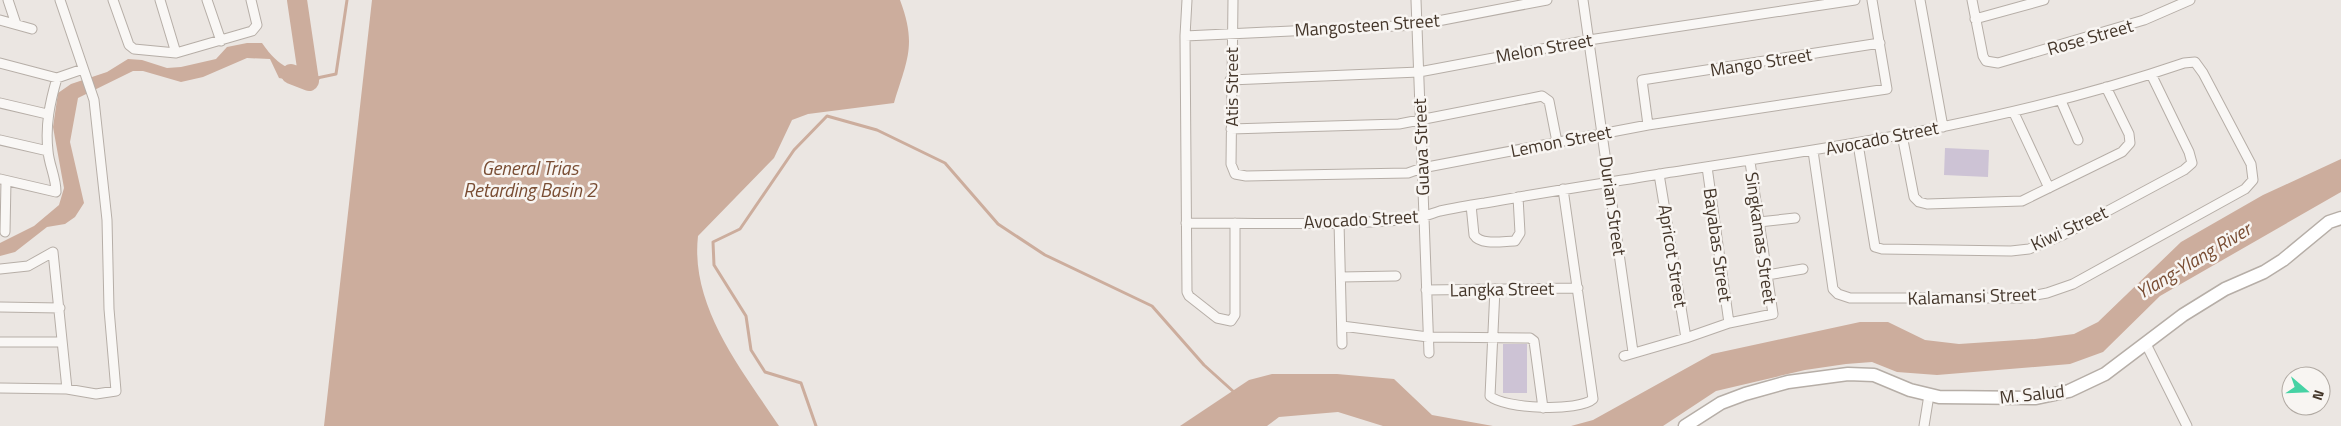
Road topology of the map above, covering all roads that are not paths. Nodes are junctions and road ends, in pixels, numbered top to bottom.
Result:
1 (8, 0) edge
2 (60, 0) edge
3 (114, 0) edge
4 (160, 0) edge
5 (207, 0) edge
6 (251, 0) edge
7 (1187, 0) edge
8 (1233, 0) edge
9 (1416, 0) edge
10 (1547, 0) edge
11 (1583, 0) edge
12 (1855, 0) edge
13 (1872, 0) edge
14 (1920, 0) edge
15 (1972, 0) edge
16 (2044, 0) edge
17 (2190, 0) edge
18 (1975, 19) junction
19 (0, 20) edge
20 (16, 24) junction
21 (1417, 25) junction
22 (32, 29) dead end
23 (1231, 34) junction
24 (1185, 36) junction
25 (1589, 40) junction
26 (221, 41) junction
27 (1880, 43) junction
28 (176, 53) junction
29 (0, 63) edge
30 (84, 72) junction
31 (1419, 72) junction
32 (2151, 74) junction
33 (58, 78) junction
34 (1230, 80) junction
35 (2106, 87) junction
36 (2061, 101) junction
37 (0, 102) edge
38 (2014, 113) junction
39 (47, 114) junction
40 (1420, 120) junction
41 (1648, 125) junction
42 (1943, 127) junction
43 (1231, 129) junction
44 (1602, 133) junction
45 (1902, 135) junction
46 (0, 140) edge
47 (2078, 140) dead end
48 (1557, 142) junction
49 (1858, 144) junction
50 (48, 151) junction
51 (1812, 151) junction
52 (1750, 162) junction
53 (1707, 167) junction
54 (1422, 168) junction
55 (1235, 174) joint
56 (1659, 174) junction
57 (3, 180) edge
58 (2253, 180) joint
59 (1610, 182) junction
60 (2049, 188) junction
61 (1563, 189) junction
62 (1518, 197) junction
63 (1471, 205) junction
64 (1424, 217) junction
65 (1796, 218) dead end
66 (2341, 218) edge
67 (1339, 222) junction
68 (1759, 222) junction
69 (1186, 223) junction
70 (1236, 223) junction
71 (5, 232) dead end
72 (1803, 268) dead end
73 (0, 269) edge
74 (1767, 275) junction
75 (1396, 276) dead end
76 (1341, 277) junction
77 (1578, 288) junction
78 (1495, 289) junction
79 (1426, 290) junction
80 (0, 307) edge
81 (60, 308) junction
82 (1729, 323) junction
83 (1342, 326) junction
84 (1428, 337) junction
85 (1493, 338) junction
86 (1686, 338) junction
87 (0, 342) edge
88 (62, 342) junction
89 (1342, 344) dead end
90 (2146, 344) junction
91 (1633, 352) junction
92 (1429, 353) dead end
93 (1624, 356) dead end
94 (0, 388) edge
95 (67, 389) junction
96 (1929, 395) junction
97 (1543, 408) junction
98 (1685, 426) edge
99 (1924, 426) edge
100 (2186, 426) edge

1 - 20 street
2 - 30 street
3 - 28 street
4 - 28 street
5 - 26 street
6 - 26 street
7 - 24 street
8 - 23 street, Atis Street
9 - 21 street, Guava Street
10 - 21 street, Mangosteen Street
11 - 25 street, Durian Street
12 - 25 street, Melon Street
13 - 27 street
14 - 42 street
15 - 18 street
16 - 18 street
17 - 18 street, Rose Street
19 - 20 street
20 - 22 street
21 - 23 street, Mangosteen Street
21 - 31 street, Guava Street
23 - 24 street, Mangosteen Street
23 - 34 street, Atis Street
24 - 69 street
25 - 31 street, Melon Street
25 - 44 street, Durian Street
26 - 28 street
27 - 41 street, Mango Street
27 - 41 street, Lemon Street
29 - 33 street
30 - 33 street
30 - 95 street
31 - 34 street, Melon Street
31 - 40 street, Guava Street
32 - 35 street, Avocado Street
32 - 49 street, Kiwi Street
32 - 58 street, Avocado Street
33 - 39 street
34 - 43 street, Atis Street
35 - 36 street, Avocado Street
35 - 60 street
36 - 38 street, Avocado Street
36 - 47 street
37 - 39 street
38 - 42 street, Avocado Street
38 - 60 street
39 - 50 street
40 - 43 street
40 - 48 street
40 - 54 street, Guava Street
41 - 44 street, Lemon Street
42 - 45 street, Avocado Street
43 - 55 street, Atis Street
44 - 48 street, Lemon Street
44 - 59 street, Durian Street
45 - 49 street, Avocado Street
45 - 60 street
46 - 50 street
48 - 54 street, Lemon Street
49 - 51 street, Avocado Street
50 - 57 street
51 - 52 street, Avocado Street
51 - 58 street, Kalamansi Street
52 - 53 street, Avocado Street
52 - 68 street, Singkamas Street
53 - 56 street, Avocado Street
53 - 82 street, Bayabas Street
54 - 55 street, Lemon Street
54 - 64 street, Guava Street
56 - 59 street, Avocado Street
56 - 86 street, Apricot Street
57 - 71 street
59 - 61 street, Avocado Street
59 - 91 street, Durian Street
61 - 62 street, Avocado Street
61 - 77 street
62 - 63 street, Avocado Street
62 - 63 street
63 - 64 street, Avocado Street
64 - 67 street, Avocado Street
64 - 79 street, Guava Street
65 - 68 street
66 - 90 street, M. Salud
67 - 70 street, Avocado Street
67 - 76 street
68 - 74 street, Singkamas Street
69 - 70 street, Avocado Street
69 - 70 street
72 - 74 street
73 - 81 street
74 - 82 street, Singkamas Street
75 - 76 street
76 - 83 street
77 - 78 street, Langka Street
77 - 97 street
78 - 79 street, Langka Street
78 - 85 street
79 - 84 street, Guava Street
80 - 81 street
81 - 88 street
82 - 86 street
83 - 84 street
83 - 89 street
84 - 85 street
84 - 92 street, Guava Street
85 - 97 street
85 - 97 street
86 - 91 street
87 - 88 street
88 - 95 street
90 - 96 street, M. Salud
90 - 100 street
91 - 93 street
94 - 95 street
96 - 98 street, M. Salud
96 - 99 street

